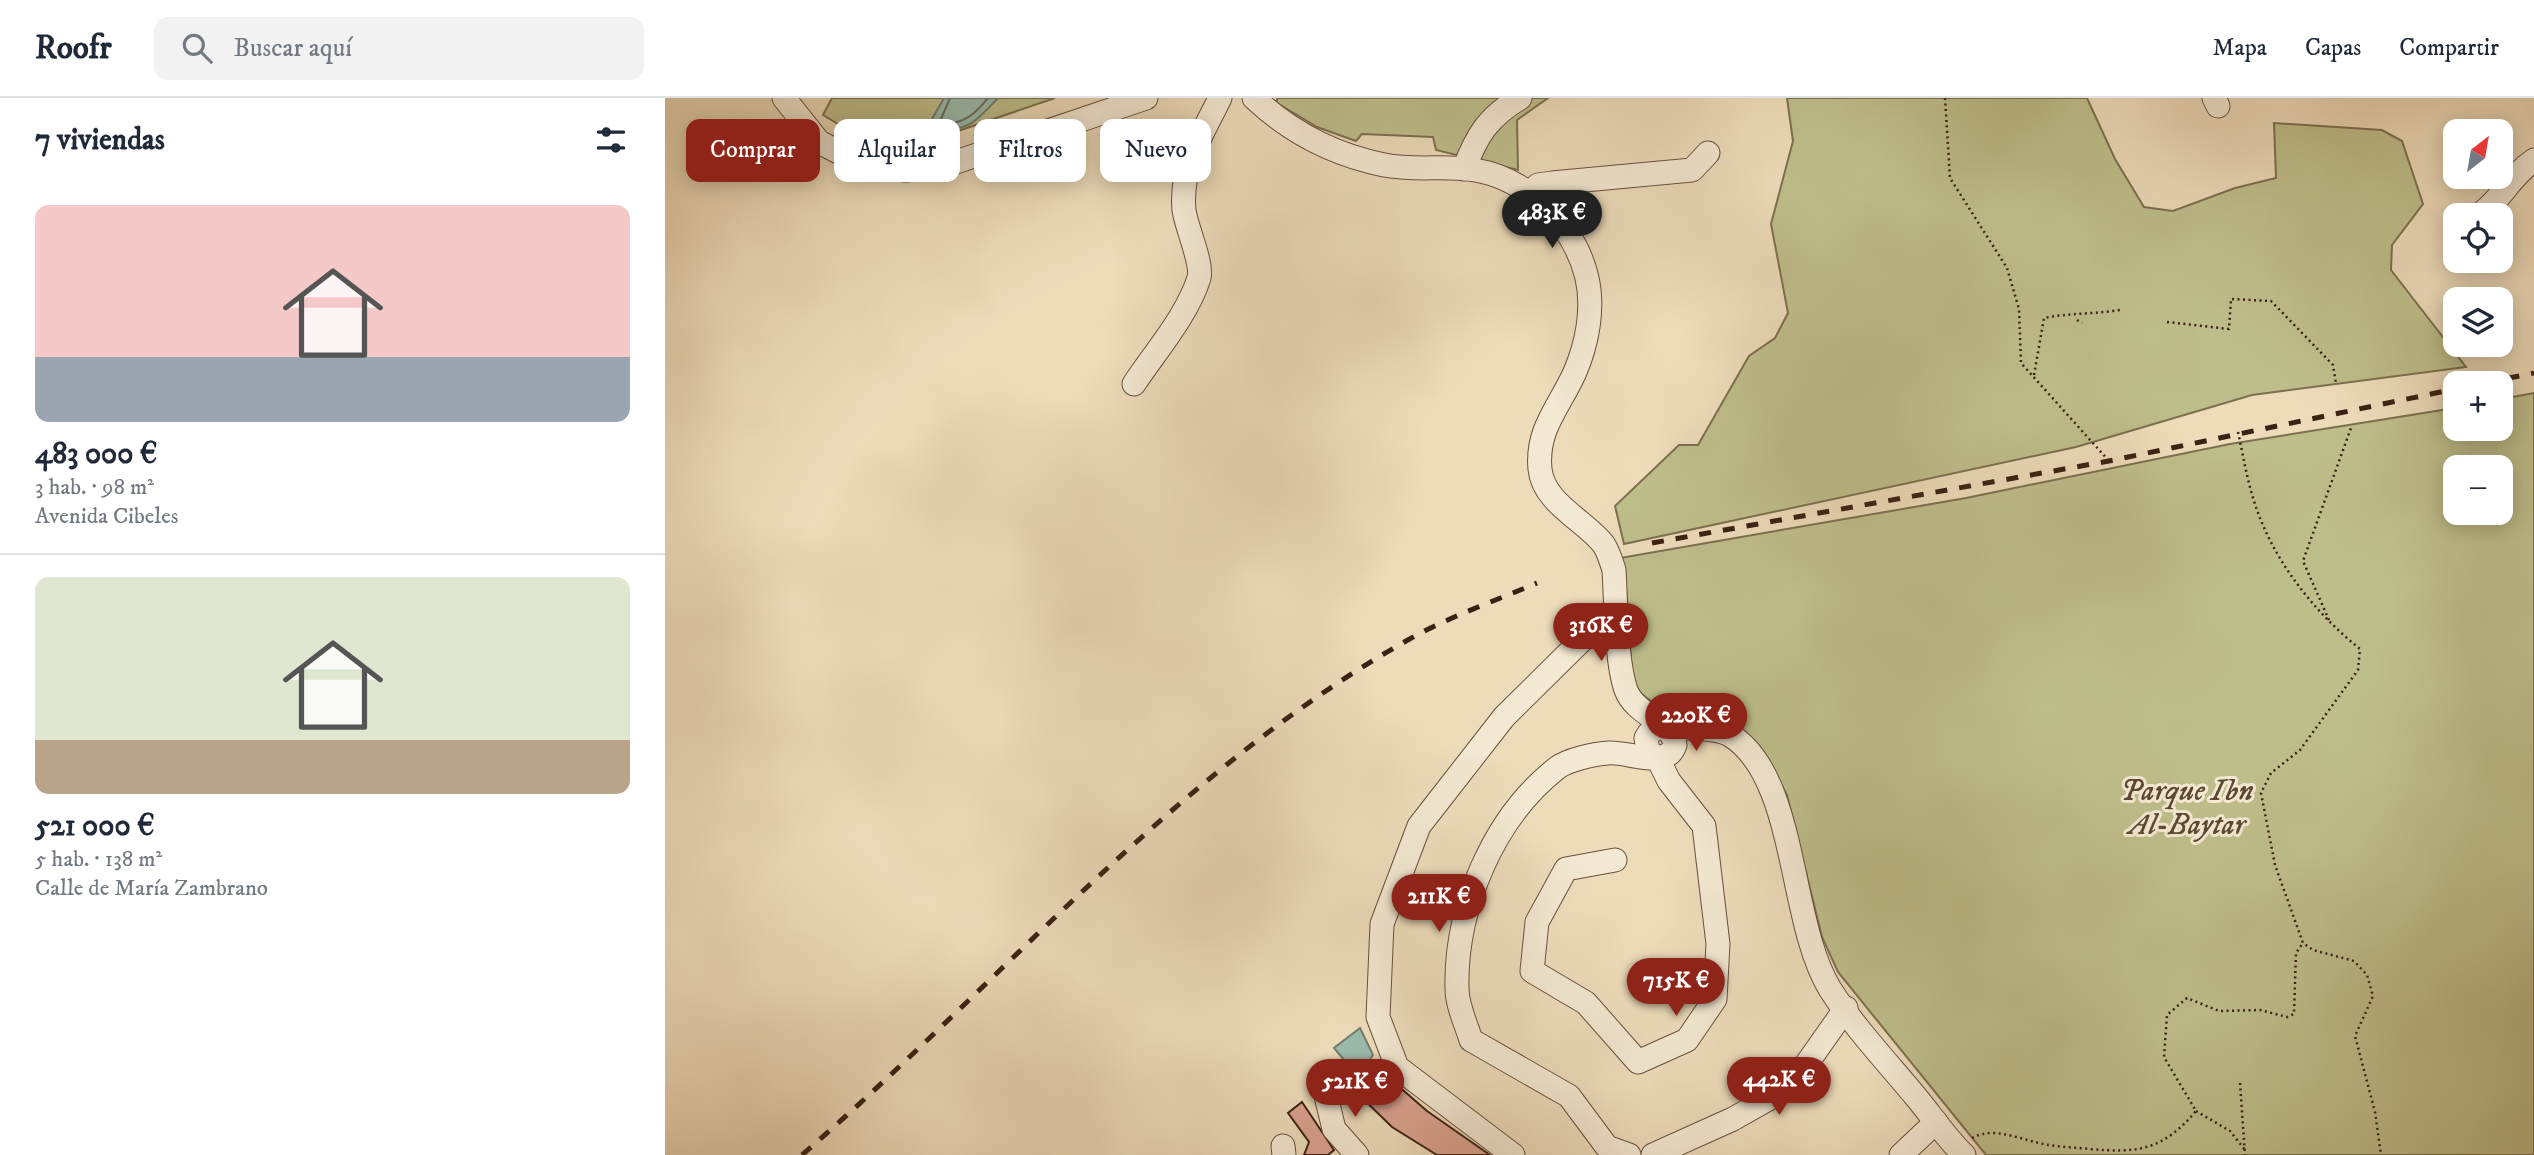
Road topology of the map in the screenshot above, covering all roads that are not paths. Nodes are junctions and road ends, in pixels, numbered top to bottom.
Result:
1 (783, 98) edge
2 (1146, 98) edge
3 (1219, 98) edge
4 (1254, 98) edge
5 (1520, 98) edge
6 (1707, 153) dead end
7 (2534, 160) edge
8 (1464, 169) junction
9 (1530, 193) junction
10 (2494, 203) edge
11 (1134, 384) dead end
12 (1617, 619) junction
13 (1666, 728) junction
14 (1657, 757) junction
15 (1615, 860) dead end
16 (1846, 1008) junction
17 (1326, 1096) dead end
18 (1936, 1122) junction
19 (1961, 1153) edge
20 (1357, 1155) edge
21 (1513, 1155) edge
22 (1629, 1155) edge
23 (1653, 1155) edge
24 (1901, 1155) edge

1 - 2 street
3 - 4 street
3 - 11 street
4 - 8 street
5 - 8 street
6 - 9 street
7 - 10 street
8 - 9 street
9 - 12 street
12 - 13 street
12 - 21 street
13 - 14 street
13 - 16 street
14 - 15 street
14 - 22 street
16 - 18 street
16 - 23 street
17 - 20 street
18 - 19 street
18 - 24 street

